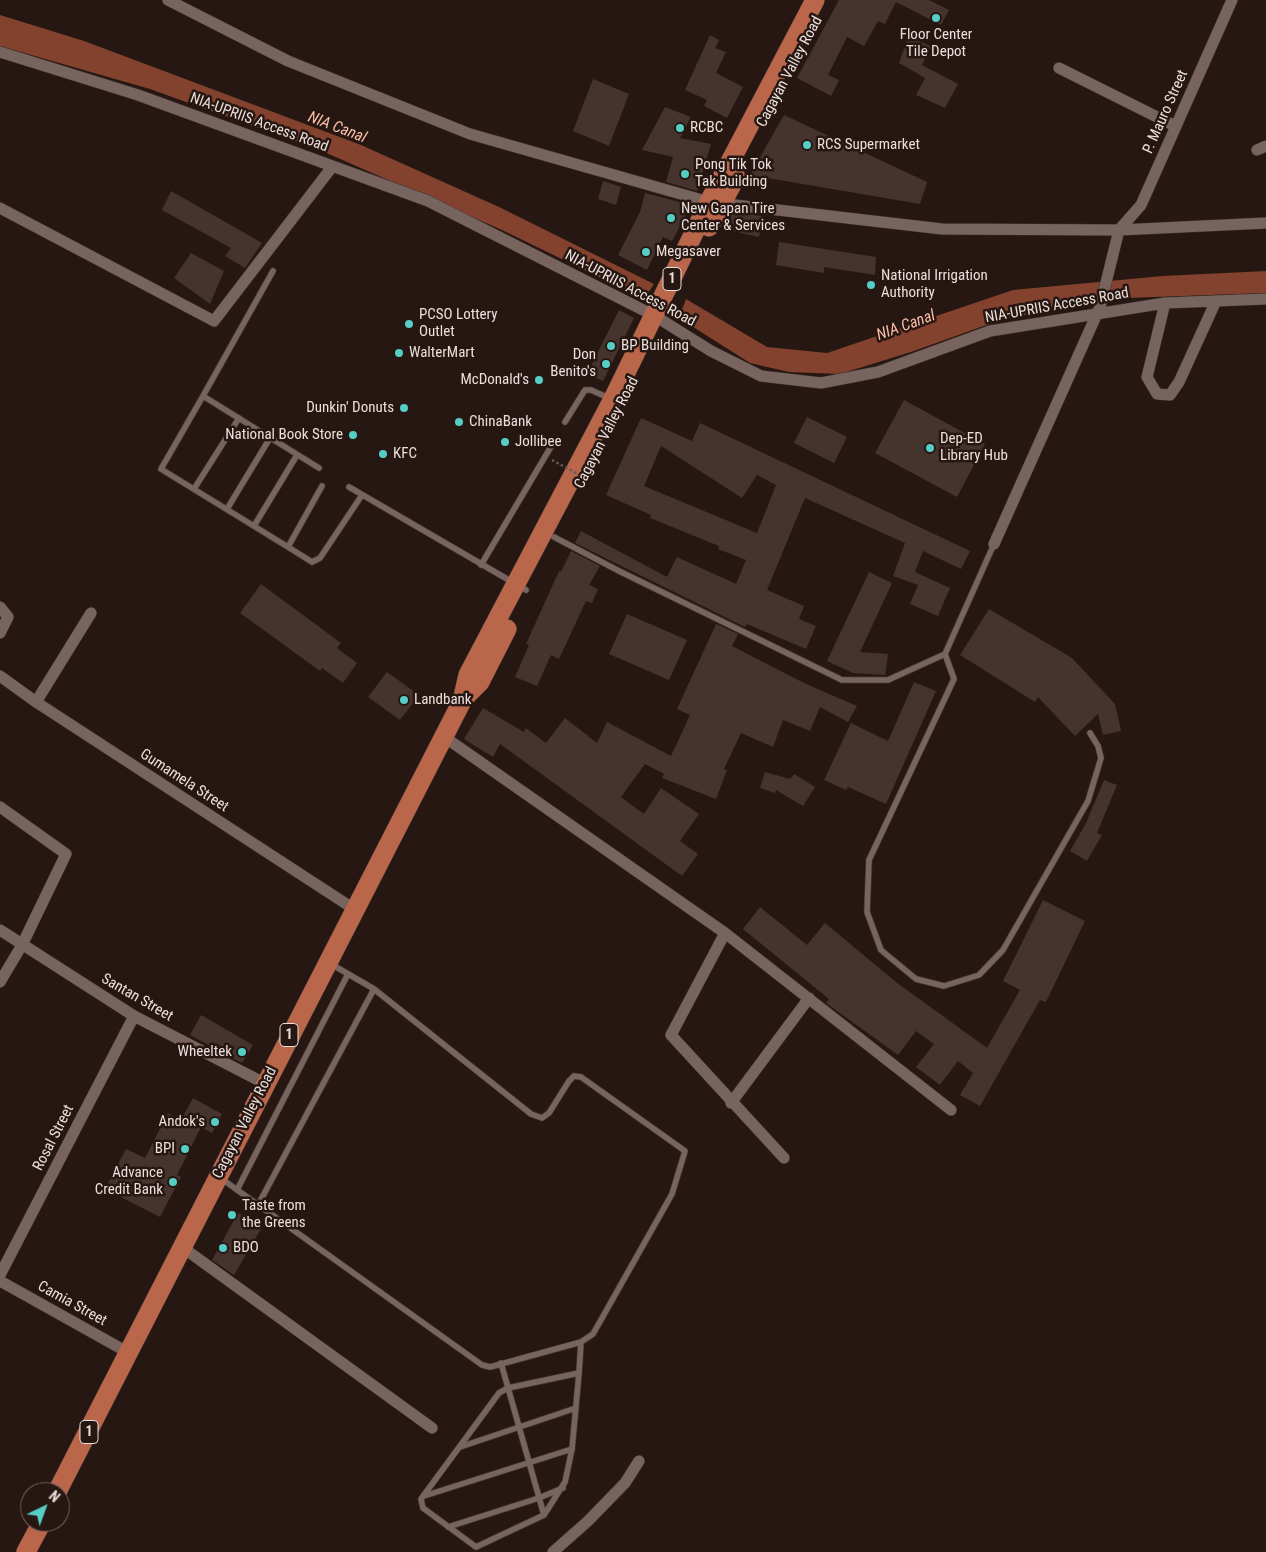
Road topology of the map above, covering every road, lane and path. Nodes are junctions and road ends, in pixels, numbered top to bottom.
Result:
1 (168, 0) edge
2 (815, 0) edge
3 (827, 0) edge
4 (1232, 0) edge
5 (0, 52) edge
6 (1059, 68) dead end
7 (1175, 126) junction
8 (332, 167) junction
9 (717, 202) junction
10 (0, 208) edge
11 (1266, 223) edge
12 (1119, 230) junction
13 (273, 271) dead end
14 (1266, 299) edge
15 (1216, 301) junction
16 (1165, 303) junction
17 (1098, 310) junction
18 (659, 319) junction
19 (203, 396) junction
20 (612, 399) junction
21 (239, 418) junction
22 (565, 422) dead end
23 (270, 438) junction
24 (552, 446) dead end
25 (297, 455) junction
26 (552, 460) dead end
27 (319, 468) dead end
28 (589, 480) dead end
29 (322, 486) dead end
30 (349, 487) dead end
31 (194, 489) junction
32 (362, 495) junction
33 (226, 509) junction
34 (254, 526) junction
35 (554, 537) junction
36 (994, 544) joint
37 (288, 547) junction
38 (480, 565) junction
39 (521, 588) junction
40 (0, 607) edge
41 (91, 613) dead end
42 (0, 633) edge
43 (945, 654) junction
44 (0, 676) edge
45 (36, 702) junction
46 (1090, 733) dead end
47 (443, 736) junction
48 (0, 807) edge
49 (354, 909) junction
50 (0, 930) edge
51 (725, 933) junction
52 (22, 945) junction
53 (327, 962) junction
54 (348, 974) junction
55 (0, 982) edge
56 (374, 989) junction
57 (809, 998) junction
58 (134, 1016) junction
59 (264, 1084) junction
60 (731, 1103) junction
61 (951, 1110) dead end
62 (784, 1158) dead end
63 (218, 1176) junction
64 (237, 1190) junction
65 (258, 1205) junction
66 (182, 1247) junction
67 (0, 1275) edge
68 (0, 1281) edge
69 (582, 1342) junction
70 (129, 1353) junction
71 (501, 1364) junction
72 (580, 1373) junction
73 (508, 1388) junction
74 (576, 1408) junction
75 (519, 1426) junction
76 (432, 1428) dead end
77 (459, 1448) junction
78 (572, 1449) junction
79 (529, 1461) junction
80 (639, 1461) dead end
81 (62, 1482) edge
82 (562, 1488) junction
83 (423, 1496) junction
84 (539, 1498) junction
85 (544, 1514) junction
86 (448, 1527) junction
87 (37, 1532) edge
88 (26, 1552) edge
89 (553, 1552) edge

1 - 9 street
2 - 9 highway, Cagayan Valley Road / 1
3 - 9 highway, Cagayan Valley Road / 1
4 - 7 street, P. Mauro Street
5 - 8 street, NIA-UPRIIS Access Road
6 - 7 street
7 - 12 street, P. Mauro Street
8 - 10 street
8 - 18 street, NIA-UPRIIS Access Road
9 - 12 street
9 - 18 highway, Cagayan Valley Road / 1
11 - 12 street
12 - 17 street
13 - 19 lane
14 - 15 street, NIA-UPRIIS Access Road
15 - 16 street, NIA-UPRIIS Access Road
15 - 16 street
16 - 17 street, NIA-UPRIIS Access Road
17 - 18 street, NIA-UPRIIS Access Road
17 - 36 street
18 - 20 highway, Cagayan Valley Road / 1
18 - 35 highway, Cagayan Valley Road / 1
19 - 21 lane
19 - 31 lane
20 - 22 lane
20 - 39 highway, Cagayan Valley Road / 1
21 - 23 lane
21 - 31 lane
23 - 25 lane
23 - 33 lane
24 - 38 lane
25 - 27 lane
25 - 34 lane
26 - 28 path, bridge
29 - 37 lane
30 - 32 lane
31 - 33 lane
32 - 37 lane
32 - 38 lane
33 - 34 lane
34 - 37 lane
35 - 39 highway, Cagayan Valley Road / 1
35 - 43 lane
36 - 43 lane
38 - 39 lane
39 - 47 highway, Cagayan Valley Road / 1
40 - 42 street
41 - 45 street
43 - 46 lane
44 - 45 street, Gumamela Street
45 - 49 street, Gumamela Street
47 - 49 highway, Cagayan Valley Road / 1
47 - 51 street
48 - 52 street
49 - 53 highway, Cagayan Valley Road / 1
50 - 52 street, Santan Street
51 - 57 street
51 - 60 street
52 - 55 street
52 - 58 street, Santan Street
53 - 54 lane
53 - 59 highway, Cagayan Valley Road / 1
54 - 56 lane
54 - 64 lane
56 - 65 lane
56 - 69 lane
57 - 60 street
57 - 61 street
58 - 59 street, Santan Street
58 - 67 street, Rosal Street
59 - 63 highway, Cagayan Valley Road / 1
60 - 62 street
63 - 64 lane
63 - 66 highway, Cagayan Valley Road / 1
64 - 65 lane
65 - 71 lane
66 - 70 highway, Cagayan Valley Road / 1
66 - 76 street
68 - 70 street, Camia Street
69 - 71 lane
69 - 72 lane
70 - 81 highway, Cagayan Valley Road / 1
71 - 73 lane
72 - 73 lane
72 - 74 lane
73 - 75 lane
73 - 77 lane
74 - 75 lane
74 - 78 lane
75 - 77 lane
75 - 79 lane
77 - 83 lane
78 - 79 lane
78 - 82 lane
79 - 83 lane
79 - 84 lane
80 - 89 street
82 - 84 lane
82 - 85 lane
83 - 86 lane
84 - 85 lane
84 - 86 lane
85 - 86 lane
87 - 88 highway

